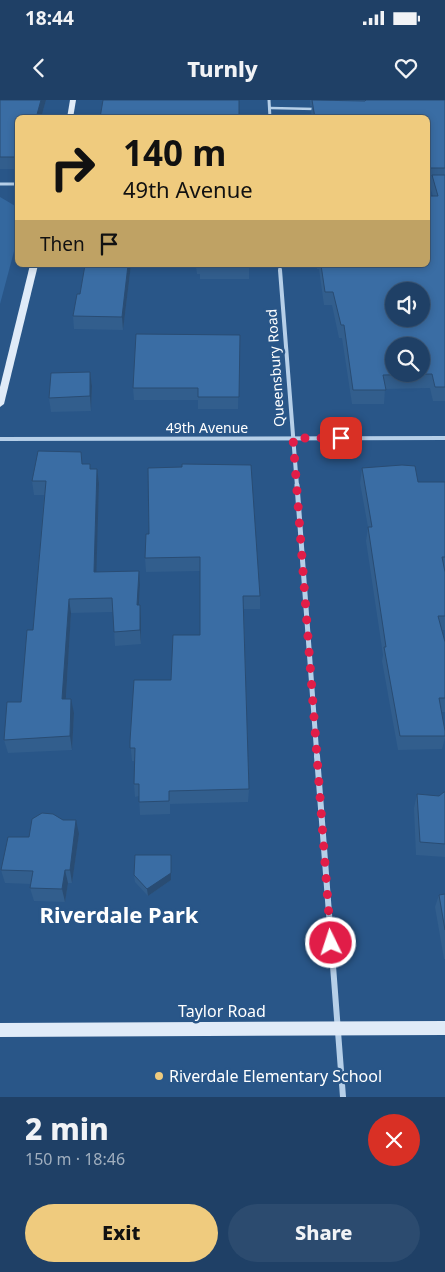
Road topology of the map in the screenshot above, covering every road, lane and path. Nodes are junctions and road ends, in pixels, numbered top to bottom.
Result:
1 (73, 100) edge
2 (269, 100) edge
3 (270, 108) junction
4 (316, 109) edge
5 (70, 115) edge
6 (270, 115) edge
7 (0, 184) edge
8 (15, 184) edge
9 (430, 184) edge
10 (445, 184) edge
11 (34, 267) edge
12 (280, 267) edge
13 (0, 404) edge
14 (293, 438) junction
15 (445, 438) edge
16 (0, 439) edge
17 (337, 1028) junction
18 (445, 1028) edge
19 (0, 1030) edge
20 (343, 1097) edge

1 - 5 street
2 - 3 street
3 - 4 lane
3 - 6 street
7 - 8 street
9 - 10 street
11 - 13 street
12 - 14 street, Queensbury Road
14 - 15 street, 49th Avenue
14 - 16 street, 49th Avenue
14 - 17 street, Queensbury Road
17 - 18 street, Taylor Road
17 - 19 street, Taylor Road
17 - 20 street, Queensbury Road

